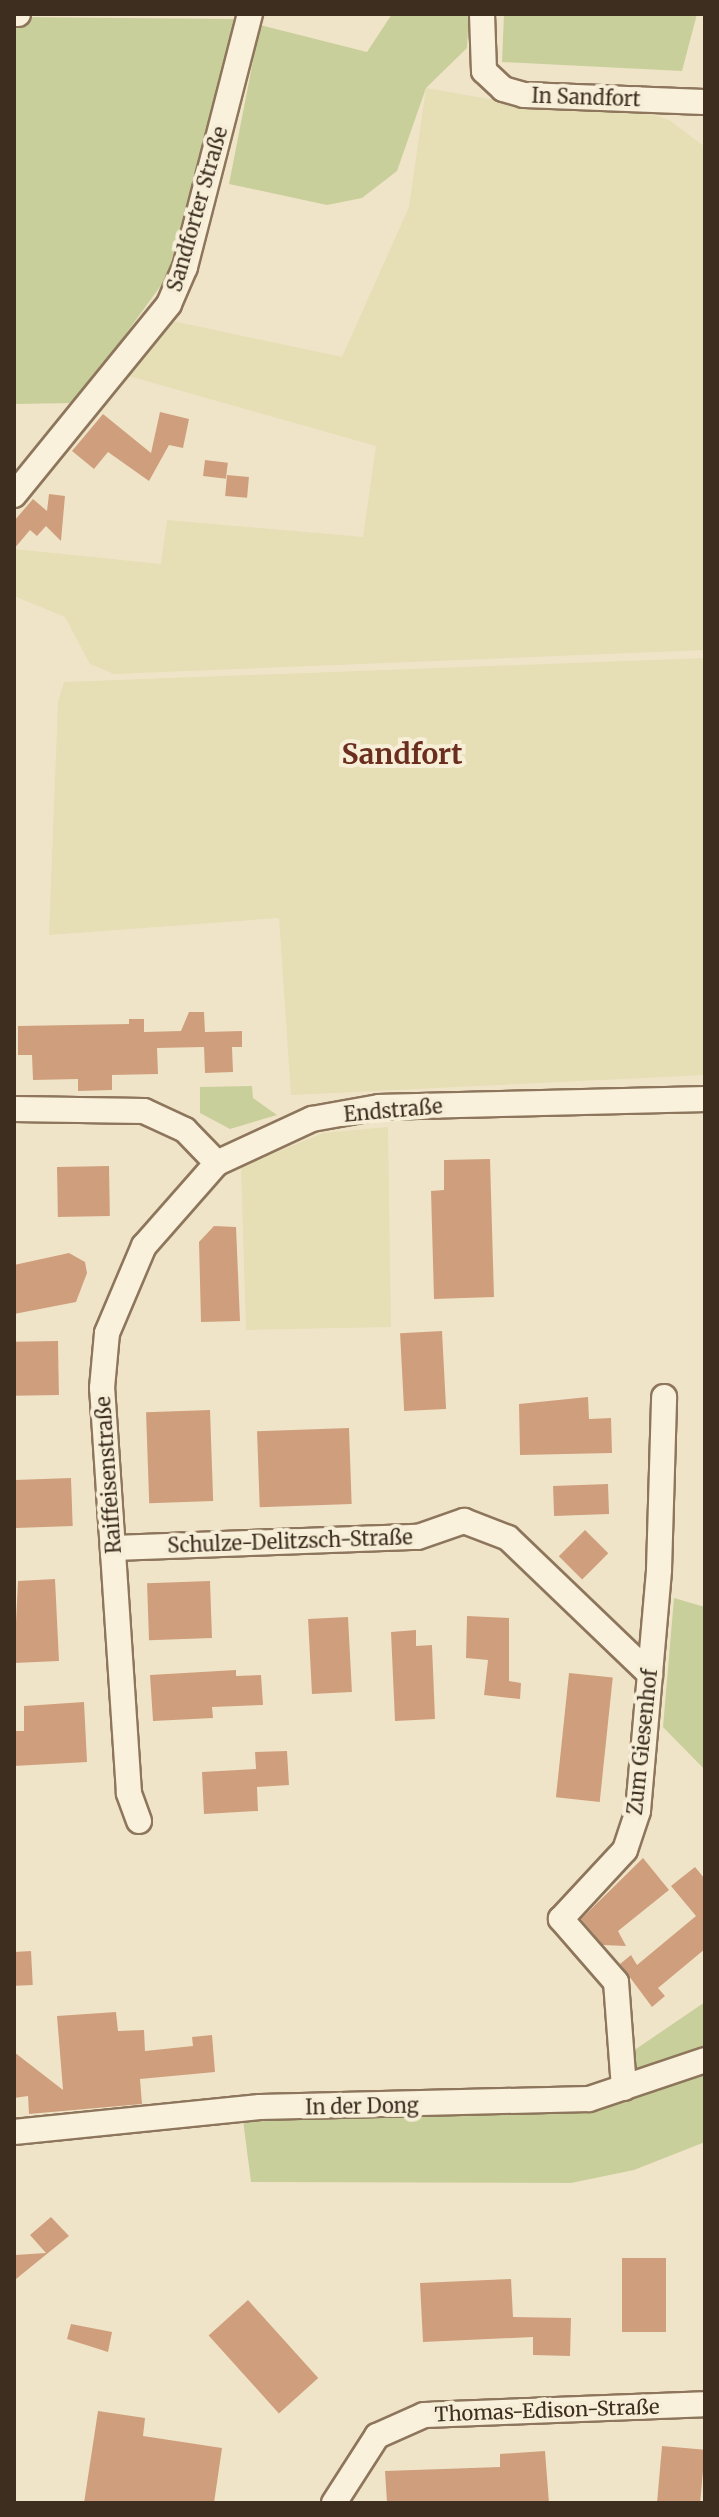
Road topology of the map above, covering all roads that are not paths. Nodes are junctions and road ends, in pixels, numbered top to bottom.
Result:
1 (250, 14) edge
2 (482, 14) edge
3 (705, 102) edge
4 (14, 495) edge
5 (705, 1099) edge
6 (14, 1109) edge
7 (217, 1163) junction
8 (664, 1397) dead end
9 (114, 1548) junction
10 (650, 1674) junction
11 (139, 1821) dead end
12 (705, 2060) edge
13 (624, 2088) junction
14 (14, 2132) edge
15 (705, 2404) edge
16 (334, 2503) edge

1 - 4 street, Sandforter Straße
2 - 3 street, In Sandfort
5 - 7 street, Endstraße
6 - 7 street
7 - 9 street, Raiffeisenstraße
8 - 10 street, Zum Giesenhof
9 - 10 street, Schulze-Delitzsch-Straße
9 - 11 street, Raiffeisenstraße
10 - 13 street, Zum Giesenhof
12 - 13 street, In der Dong
13 - 14 street, In der Dong
15 - 16 street, Thomas-Edison-Straße

